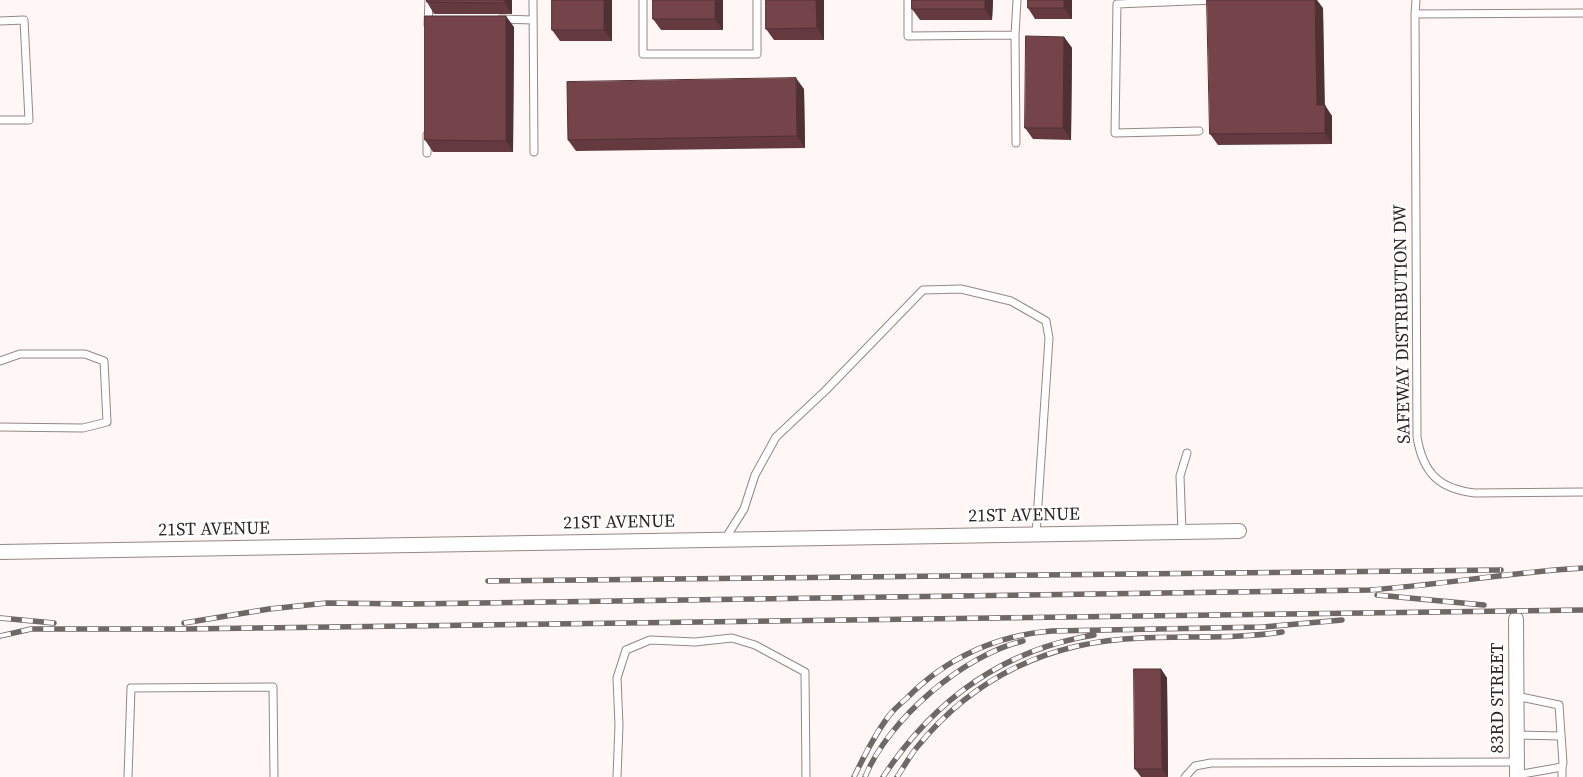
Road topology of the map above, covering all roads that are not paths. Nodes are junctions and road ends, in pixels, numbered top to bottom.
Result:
1 (429, 0) edge
2 (533, 0) edge
3 (643, 0) edge
4 (757, 0) edge
5 (908, 0) edge
6 (1017, 0) edge
7 (1226, 0) edge
8 (1416, 0) edge
9 (1164, 1) edge
10 (1583, 13) edge
11 (1415, 14) junction
12 (428, 19) junction
13 (438, 19) edge
14 (495, 19) edge
15 (533, 20) junction
16 (0, 21) edge
17 (428, 28) edge
18 (1015, 35) junction
19 (0, 120) edge
20 (427, 124) edge
21 (1199, 131) dead end
22 (1016, 143) dead end
23 (534, 152) dead end
24 (427, 153) edge
25 (0, 361) edge
26 (0, 427) edge
27 (1187, 453) dead end
28 (1583, 492) edge
29 (1239, 531) dead end
30 (1182, 532) junction
31 (1036, 534) junction
32 (725, 540) junction
33 (0, 552) edge
34 (1516, 619) dead end
35 (1516, 696) junction
36 (1516, 735) junction
37 (1561, 736) junction
38 (1562, 767) junction
39 (1517, 771) edge
40 (128, 777) edge
41 (274, 777) edge
42 (617, 777) edge
43 (806, 777) edge
44 (1185, 777) edge
45 (1562, 777) edge

1 - 12 lane
2 - 15 lane
3 - 4 lane
5 - 18 lane
6 - 18 lane
7 - 9 lane
8 - 11 lane, SAFEWAY DISTRIBUTION DW
9 - 21 lane
10 - 11 lane
11 - 28 lane, SAFEWAY DISTRIBUTION DW
12 - 13 lane
12 - 17 lane
14 - 15 lane
15 - 23 lane
16 - 19 lane
18 - 22 lane
20 - 24 lane
25 - 26 lane
27 - 30 lane
29 - 30 street, 21ST AVENUE
30 - 31 street, 21ST AVENUE
31 - 32 street, 21ST AVENUE
31 - 32 lane
32 - 33 street, 21ST AVENUE
34 - 35 street, 83RD STREET
35 - 36 street, 83RD STREET
35 - 37 lane
36 - 37 lane
36 - 39 street, 83RD STREET
37 - 38 lane
38 - 39 lane
38 - 45 lane
39 - 44 lane
40 - 41 lane
42 - 43 lane

